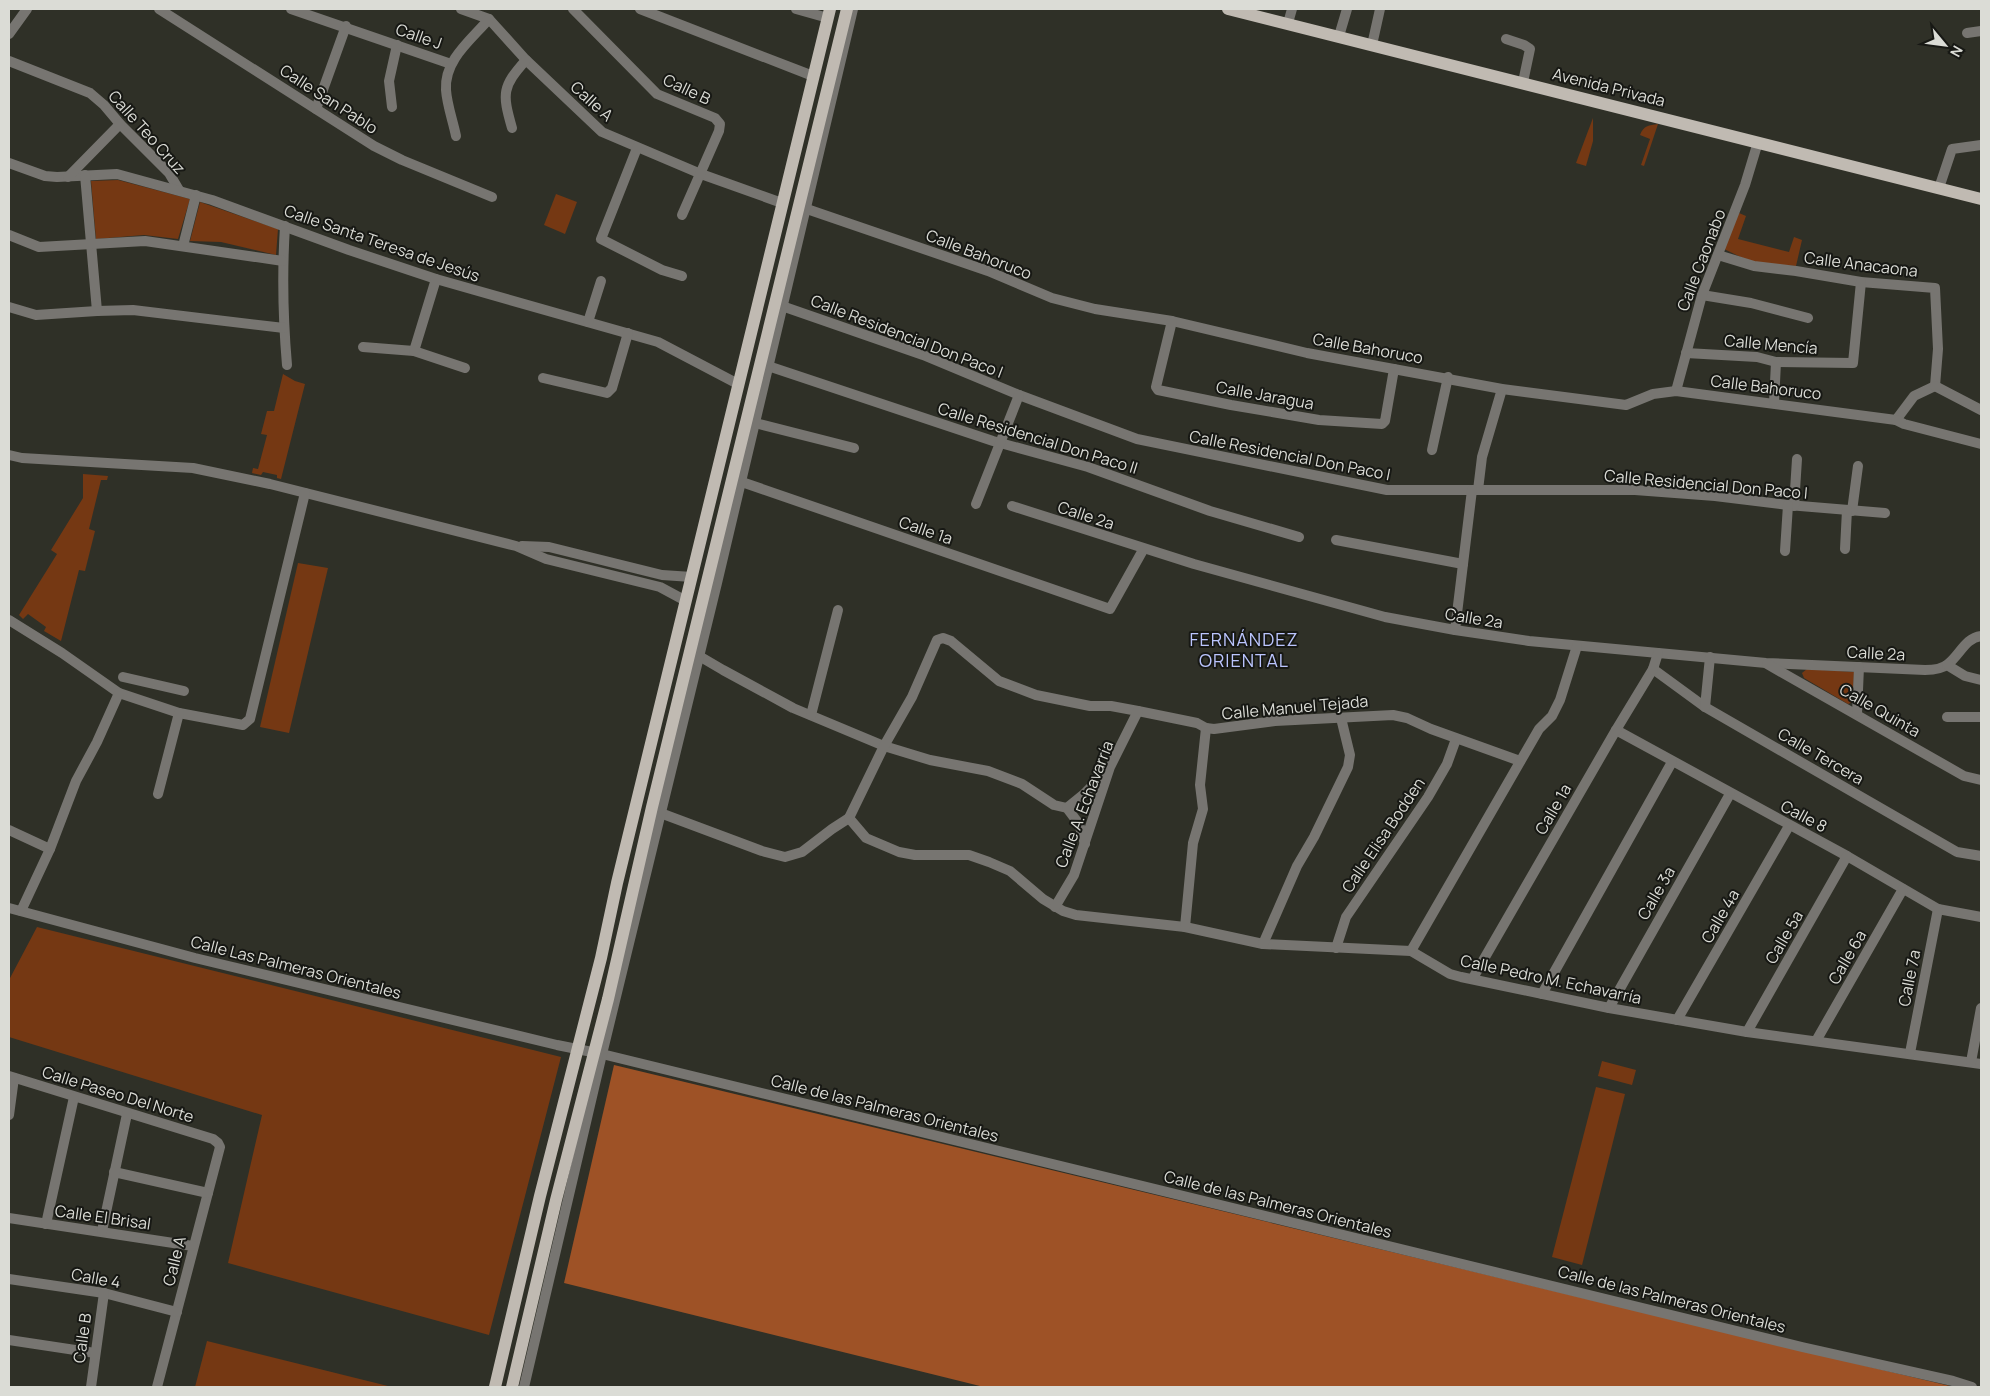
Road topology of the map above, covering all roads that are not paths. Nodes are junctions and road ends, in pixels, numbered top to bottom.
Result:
1 (27, 9) edge
2 (159, 9) edge
3 (291, 9) edge
4 (461, 9) edge
5 (573, 9) edge
6 (640, 9) edge
7 (796, 9) edge
8 (847, 9) edge
9 (853, 9) edge
10 (1228, 9) edge
11 (1292, 9) edge
12 (1347, 9) edge
13 (1380, 9) edge
14 (829, 13) edge
15 (487, 15) edge
16 (1288, 23) junction
17 (346, 26) junction
18 (1981, 32) edge
19 (1966, 33) dead end
20 (9, 34) edge
21 (1339, 36) junction
22 (1506, 39) dead end
23 (397, 45) junction
24 (1372, 45) junction
25 (526, 60) junction
26 (9, 61) edge
27 (451, 64) junction
28 (813, 76) junction
29 (1523, 82) junction
30 (392, 107) dead end
31 (316, 109) junction
32 (120, 124) junction
33 (512, 128) dead end
34 (456, 136) dead end
35 (1758, 142) junction
36 (1981, 145) edge
37 (637, 148) junction
38 (9, 163) edge
39 (701, 174) junction
40 (85, 175) junction
41 (68, 177) junction
42 (1939, 188) junction
43 (178, 190) junction
44 (196, 195) junction
45 (492, 197) dead end
46 (1981, 199) edge
47 (782, 203) junction
48 (802, 207) junction
49 (682, 216) dead end
50 (285, 226) junction
51 (9, 235) edge
52 (92, 245) junction
53 (183, 246) junction
54 (1718, 255) junction
55 (283, 261) junction
56 (682, 276) dead end
57 (436, 279) junction
58 (601, 281) dead end
59 (1861, 282) junction
60 (1702, 296) junction
61 (779, 305) junction
62 (9, 307) edge
63 (97, 311) junction
64 (1808, 318) dead end
65 (1172, 321) junction
66 (588, 322) junction
67 (284, 328) junction
68 (628, 333) junction
69 (363, 347) dead end
70 (414, 351) junction
71 (1686, 353) junction
72 (1776, 362) junction
73 (287, 365) dead end
74 (768, 366) junction
75 (465, 368) dead end
76 (1394, 369) junction
77 (1448, 377) junction
78 (543, 378) dead end
79 (738, 384) junction
80 (1935, 386) junction
81 (1502, 389) junction
82 (1676, 391) junction
83 (1019, 395) junction
84 (1774, 403) junction
85 (1981, 410) edge
86 (1896, 420) junction
87 (755, 423) junction
88 (1001, 442) junction
89 (1981, 444) edge
90 (854, 448) dead end
91 (1432, 450) dead end
92 (9, 455) edge
93 (1797, 459) dead end
94 (1858, 466) dead end
95 (737, 480) junction
96 (1475, 490) junction
97 (305, 493) junction
98 (976, 504) dead end
99 (1012, 506) dead end
100 (1791, 506) junction
101 (1850, 510) junction
102 (1885, 513) dead end
103 (1299, 537) dead end
104 (1336, 540) dead end
105 (516, 546) junction
106 (549, 547) junction
107 (1845, 549) dead end
108 (1143, 550) junction
109 (1785, 551) dead end
110 (546, 559) junction
111 (1463, 564) junction
112 (692, 577) junction
113 (686, 601) junction
114 (838, 610) dead end
115 (9, 620) edge
116 (1455, 630) junction
117 (1981, 636) edge
118 (1577, 646) junction
119 (695, 653) junction
120 (1658, 653) junction
121 (1710, 657) junction
122 (1766, 664) junction
123 (1947, 665) junction
124 (1859, 666) junction
125 (1653, 669) junction
126 (123, 677) dead end
127 (1981, 680) edge
128 (184, 692) dead end
129 (119, 693) junction
130 (1705, 707) junction
131 (1138, 710) junction
132 (179, 713) junction
133 (1857, 713) junction
134 (811, 714) junction
135 (1947, 716) dead end
136 (1981, 717) edge
137 (1342, 718) junction
138 (1206, 728) junction
139 (1616, 730) junction
140 (1456, 739) junction
141 (884, 746) junction
142 (1520, 761) junction
143 (1672, 762) junction
144 (1110, 767) junction
145 (1981, 780) edge
146 (158, 794) dead end
147 (1730, 794) junction
148 (1067, 808) junction
149 (656, 811) junction
150 (849, 818) junction
151 (1789, 826) junction
152 (9, 830) edge
153 (1085, 844) junction
154 (50, 849) junction
155 (1847, 856) junction
156 (1981, 856) edge
157 (1903, 889) junction
158 (1055, 907) junction
159 (9, 908) edge
160 (1938, 910) junction
161 (22, 911) junction
162 (1981, 917) edge
163 (1185, 927) junction
164 (1263, 944) junction
165 (1336, 948) junction
166 (1411, 951) junction
167 (1473, 978) junction
168 (1542, 994) junction
169 (1609, 1008) junction
170 (1981, 1008) edge
171 (1677, 1020) junction
172 (1747, 1032) junction
173 (1816, 1040) junction
174 (578, 1049) junction
175 (598, 1053) junction
176 (1910, 1053) junction
177 (1976, 1063) edge
178 (11, 1077) edge
179 (74, 1097) junction
180 (127, 1114) junction
181 (9, 1115) edge
182 (218, 1143) joint
183 (114, 1172) junction
184 (208, 1193) junction
185 (9, 1218) edge
186 (46, 1224) junction
187 (102, 1232) junction
188 (193, 1246) junction
189 (9, 1279) edge
190 (104, 1293) junction
191 (177, 1312) junction
192 (9, 1340) edge
193 (95, 1353) junction
194 (522, 1386) edge
195 (91, 1387) edge
196 (158, 1387) edge
197 (495, 1387) edge
198 (1972, 1387) edge

1 - 20 street
2 - 31 street, Calle San Pablo
3 - 17 street, Calle J
4 - 15 street
5 - 39 street, Calle B
6 - 28 street
7 - 14 street
8 - 48 main road
9 - 48 street
10 - 16 main road, Avenida Privada
11 - 16 street
12 - 21 street
13 - 24 street
14 - 28 main road
15 - 25 street, Calle A
15 - 27 street
16 - 21 main road, Avenida Privada
17 - 23 street, Calle J
17 - 31 street
18 - 19 street
21 - 24 main road, Avenida Privada
22 - 29 street
23 - 27 street, Calle J
23 - 30 street
24 - 29 main road, Avenida Privada
25 - 33 street
25 - 37 street, Calle A
26 - 32 street, Calle Teo Cruz
27 - 34 street
28 - 47 main road
29 - 35 main road, Avenida Privada
31 - 45 street, Calle San Pablo
32 - 41 street
32 - 43 street, Calle Teo Cruz
35 - 42 main road, Avenida Privada
35 - 54 street, Calle Caonabo
36 - 42 street
37 - 39 street, Calle A
37 - 56 street
38 - 41 street, Calle Santa Teresa de Jesús
39 - 47 street, Calle A
39 - 49 street, Calle B
40 - 41 street, Calle Santa Teresa de Jesús
40 - 43 street, Calle Santa Teresa de Jesús
40 - 52 street
42 - 46 main road, Avenida Privada
43 - 44 street, Calle Santa Teresa de Jesús
44 - 50 street, Calle Santa Teresa de Jesús
44 - 53 street
47 - 79 main road
48 - 61 main road
48 - 65 street, Calle Bahoruco
50 - 55 street
50 - 57 street, Calle Santa Teresa de Jesús
51 - 52 street
52 - 53 street
52 - 63 street
53 - 55 street
54 - 59 street, Calle Anacaona
54 - 60 street, Calle Caonabo
55 - 67 street
57 - 66 street, Calle Santa Teresa de Jesús
57 - 70 street
58 - 66 street
59 - 72 street, Calle Mencía
59 - 80 street, Calle Anacaona
60 - 64 street
60 - 71 street, Calle Caonabo
61 - 74 street
61 - 83 street, Calle Residencial Don Paco I
61 - 95 main road
62 - 63 street
63 - 67 street
65 - 76 street, Calle Bahoruco
65 - 76 street, Calle Jaragua
66 - 68 street, Calle Santa Teresa de Jesús
67 - 73 street
68 - 78 street
68 - 79 street, Calle Santa Teresa de Jesús
69 - 70 street
70 - 75 street
71 - 72 street, Calle Mencía
71 - 82 street, Calle Caonabo
72 - 84 street
74 - 87 street
74 - 88 street, Calle Residencial Don Paco II
76 - 77 street, Calle Bahoruco
77 - 81 street, Calle Bahoruco
77 - 91 street
79 - 112 main road
80 - 85 street
80 - 86 street
81 - 82 street, Calle Bahoruco
81 - 96 street
82 - 84 street, Calle Bahoruco
83 - 88 street
83 - 96 street, Calle Residencial Don Paco I
84 - 86 street, Calle Bahoruco
86 - 89 street, Calle Bahoruco
87 - 90 street
87 - 95 street
88 - 98 street
88 - 103 street, Calle Residencial Don Paco II
92 - 97 street
93 - 100 street
94 - 101 street
95 - 108 street, Calle 1a
95 - 119 main road
96 - 100 street, Calle Residencial Don Paco I
96 - 111 street
97 - 105 street
97 - 132 street
99 - 108 street, Calle 2a
100 - 101 street, Calle Residencial Don Paco I
100 - 109 street
101 - 102 street, Calle Residencial Don Paco I
101 - 107 street
104 - 111 street
105 - 106 street
105 - 110 street
106 - 110 street
106 - 112 street
108 - 116 street, Calle 2a
110 - 113 street
111 - 116 street
112 - 113 main road
113 - 174 main road
114 - 134 street
115 - 129 street
116 - 118 street, Calle 2a
117 - 123 street
118 - 120 street, Calle 2a
118 - 142 street
119 - 134 street
119 - 149 main road
120 - 121 street, Calle 2a
120 - 125 street, Calle 1a
121 - 122 street, Calle 2a
121 - 130 street
122 - 124 street, Calle 2a
122 - 133 street, Calle Quinta
123 - 124 street, Calle 2a
123 - 127 street
124 - 133 street
125 - 130 street, Calle Tercera
125 - 139 street, Calle 1a
126 - 128 street
129 - 132 street
129 - 154 street
130 - 156 street, Calle Tercera
131 - 138 street, Calle Manuel Tejada
131 - 141 street, Calle Manuel Tejada
131 - 144 street, Calle A. Echavarría
132 - 146 street
133 - 145 street, Calle Quinta
134 - 141 street
135 - 136 street
137 - 138 street, Calle Manuel Tejada
137 - 140 street, Calle Manuel Tejada
137 - 164 street
138 - 163 street
139 - 143 street, Calle 8
139 - 167 street, Calle 1a
140 - 142 street, Calle Manuel Tejada
140 - 165 street, Calle Elisa Bodden
141 - 148 street
141 - 150 street
142 - 166 street
143 - 147 street, Calle 8
143 - 168 street
144 - 148 street
144 - 153 street, Calle A. Echavarría
147 - 151 street, Calle 8
147 - 169 street, Calle 3a
148 - 153 street
149 - 150 street
149 - 175 main road
150 - 158 street, Calle Pedro M. Echavarría
151 - 155 street, Calle 8
151 - 171 street, Calle 4a
152 - 154 street
153 - 158 street, Calle A. Echavarría
154 - 161 street
155 - 157 street, Calle 8
155 - 172 street, Calle 5a
157 - 160 street, Calle 8
157 - 173 street, Calle 6a
158 - 163 street, Calle Pedro M. Echavarría
159 - 161 street, Calle Las Palmeras Orientales
160 - 162 street, Calle 8
160 - 176 street, Calle 7a
161 - 174 street, Calle Las Palmeras Orientales
163 - 164 street, Calle Pedro M. Echavarría
164 - 165 street, Calle Pedro M. Echavarría
165 - 166 street, Calle Pedro M. Echavarría
166 - 167 street, Calle Pedro M. Echavarría
167 - 168 street, Calle Pedro M. Echavarría
168 - 169 street, Calle Pedro M. Echavarría
169 - 171 street, Calle Pedro M. Echavarría
170 - 177 street
171 - 172 street, Calle Pedro M. Echavarría
172 - 173 street, Calle Pedro M. Echavarría
173 - 176 street, Calle Pedro M. Echavarría
174 - 175 street, Calle de las Palmeras Orientales
174 - 197 main road
175 - 194 main road
175 - 198 street, Calle de las Palmeras Orientales
176 - 177 street, Calle Pedro M. Echavarría
178 - 179 street, Calle Paseo Del Norte
178 - 181 street
179 - 180 street, Calle Paseo Del Norte
179 - 186 street
180 - 182 street, Calle Paseo Del Norte
180 - 183 street
182 - 184 street, Calle A
183 - 184 street
183 - 187 street
184 - 188 street, Calle A
185 - 186 street, Calle El Brisal
186 - 187 street, Calle El Brisal
187 - 188 street, Calle El Brisal
188 - 191 street, Calle A
189 - 190 street, Calle 4
190 - 191 street, Calle 4
190 - 193 street, Calle B
191 - 196 street, Calle A
192 - 193 street
193 - 195 street, Calle B

